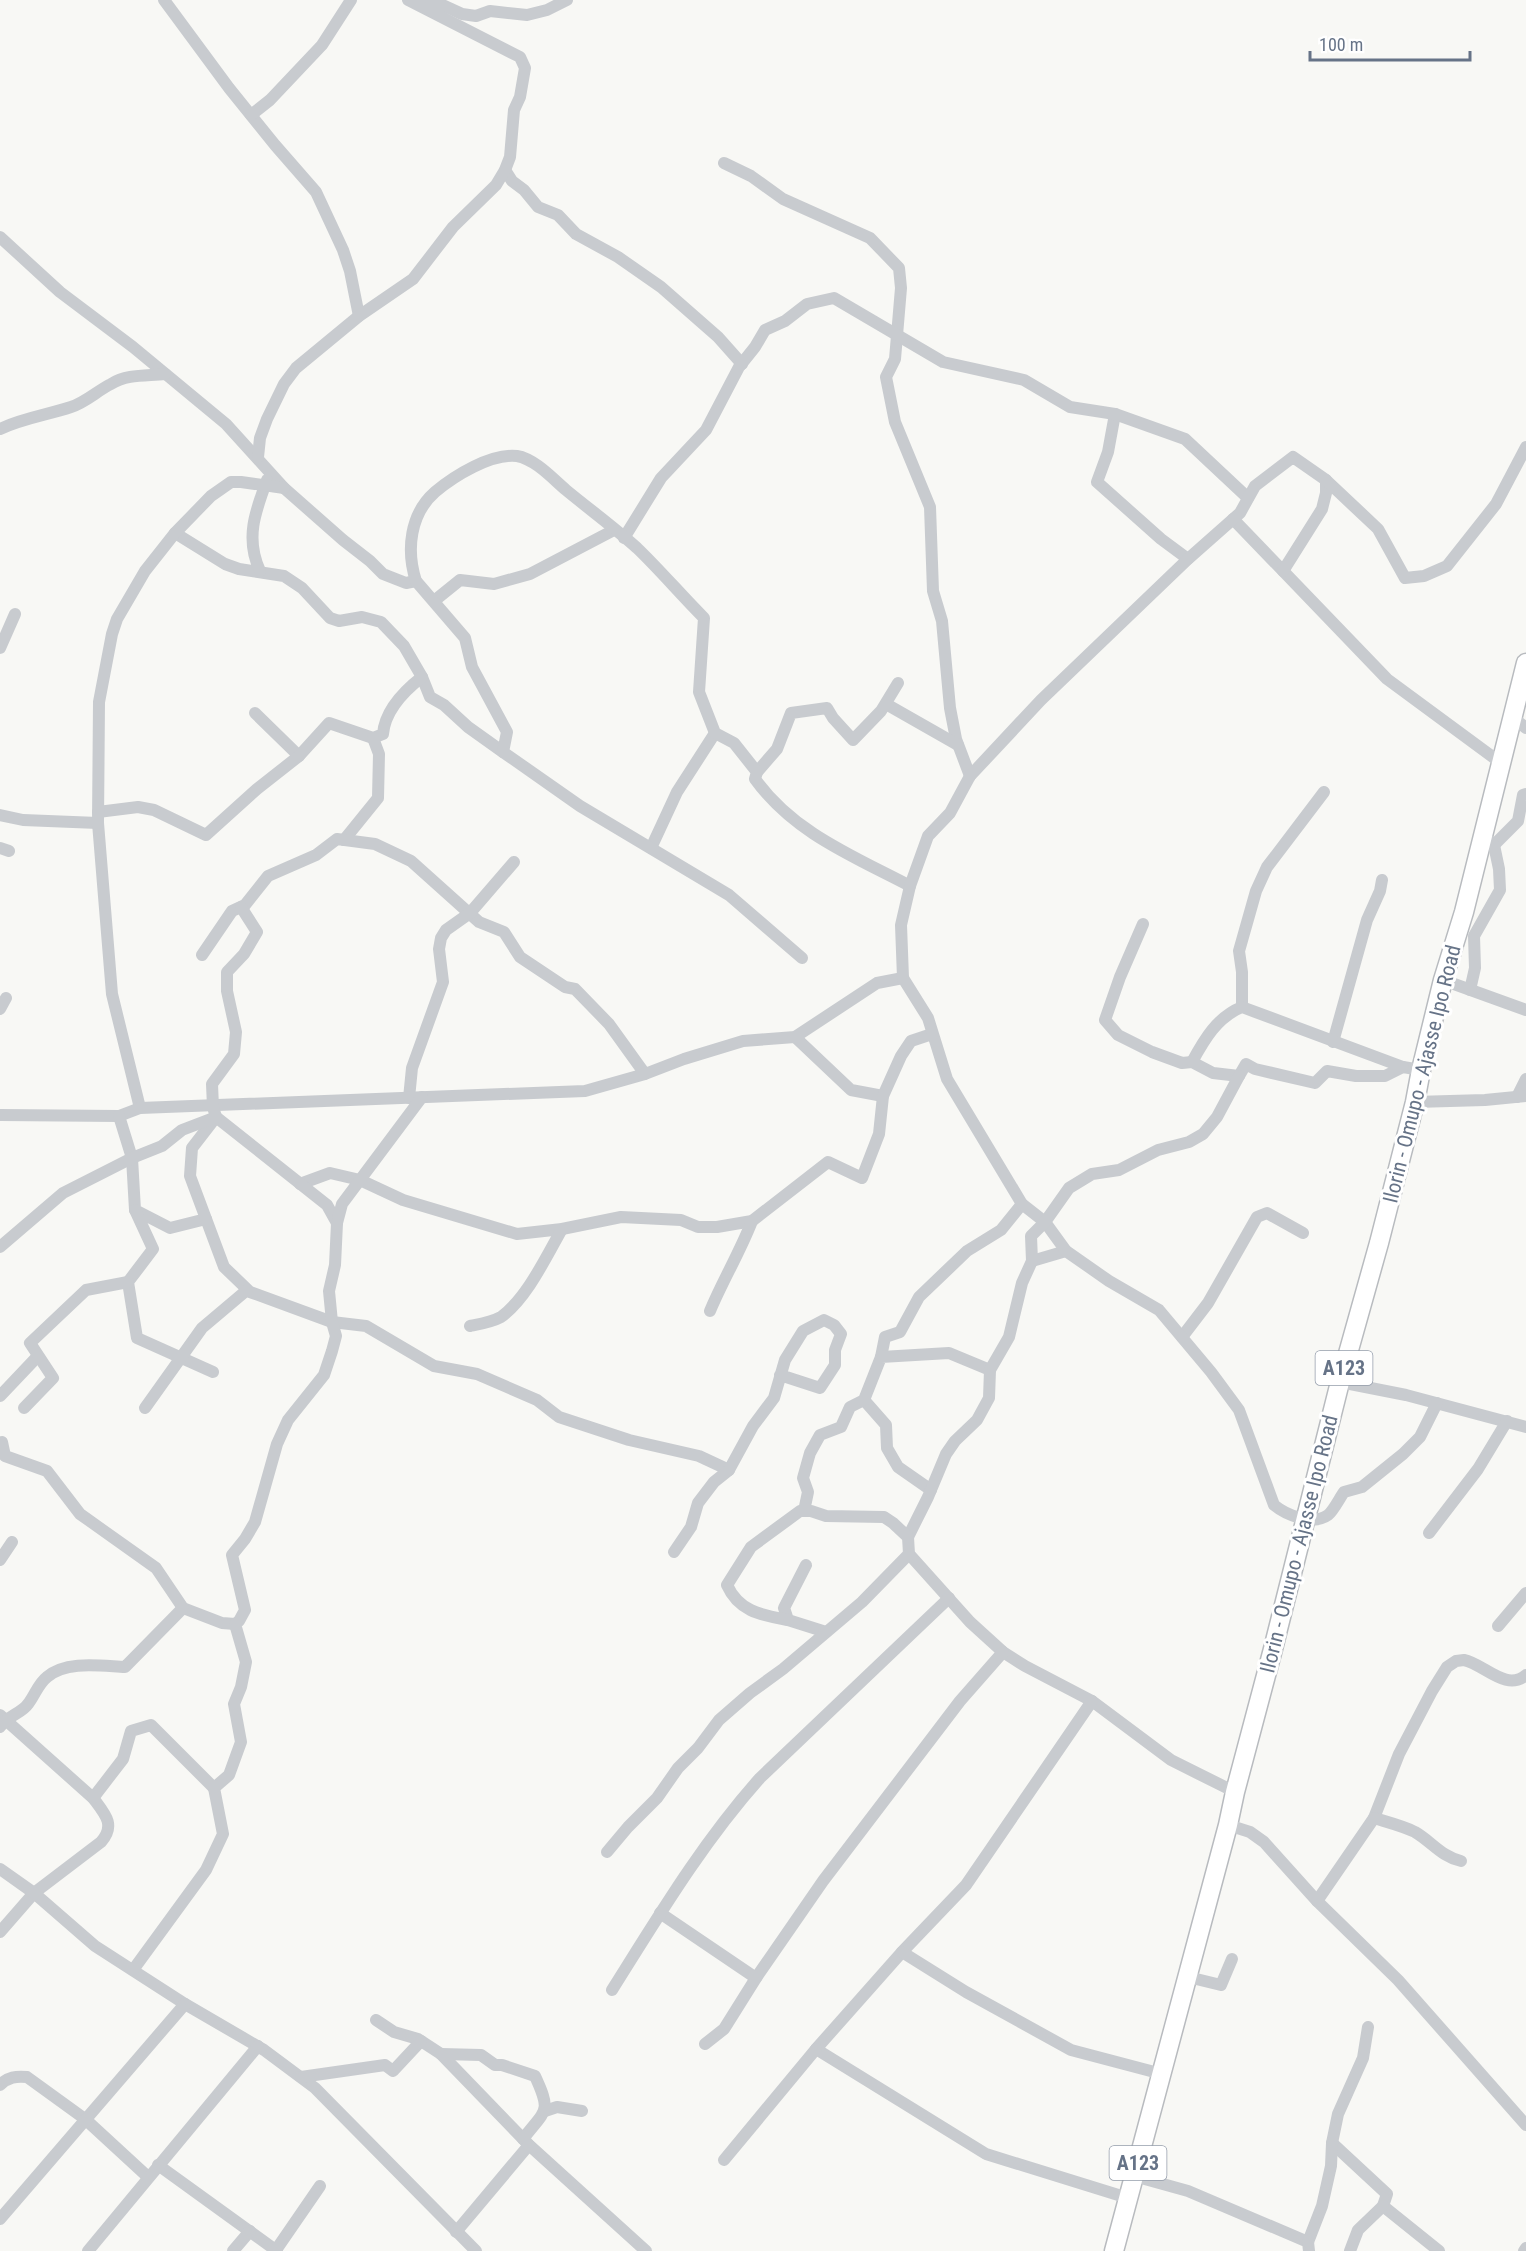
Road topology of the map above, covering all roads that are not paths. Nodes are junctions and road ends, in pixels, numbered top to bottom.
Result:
1 (164, 0) edge
2 (351, 0) edge
3 (410, 0) edge
4 (567, 0) edge
5 (251, 115) junction
6 (724, 163) dead end
7 (505, 170) junction
8 (0, 237) edge
9 (359, 316) junction
10 (897, 335) junction
11 (742, 364) junction
12 (165, 374) junction
13 (1115, 414) junction
14 (0, 429) edge
15 (1526, 447) edge
16 (258, 457) junction
17 (270, 472) junction
18 (1326, 480) junction
19 (265, 486) junction
20 (284, 488) junction
21 (1248, 498) junction
22 (1233, 519) junction
23 (175, 533) junction
24 (619, 534) junction
25 (1188, 559) junction
26 (260, 571) junction
27 (1283, 572) junction
28 (416, 581) junction
29 (434, 601) junction
30 (15, 614) dead end
31 (0, 648) edge
32 (1526, 663) edge
33 (422, 677) junction
34 (898, 683) dead end
35 (886, 704) junction
36 (255, 713) dead end
37 (1519, 723) edge
38 (715, 733) junction
39 (373, 738) junction
40 (958, 745) junction
41 (503, 752) junction
42 (299, 756) junction
43 (1501, 763) junction
44 (757, 772) junction
45 (970, 776) junction
46 (1323, 792) dead end
47 (1526, 794) edge
48 (0, 815) edge
49 (98, 818) junction
50 (344, 840) junction
51 (1488, 841) junction
52 (651, 848) junction
53 (514, 862) dead end
54 (1383, 880) dead end
55 (910, 886) junction
56 (242, 907) junction
57 (470, 913) junction
58 (1143, 924) dead end
59 (202, 955) dead end
60 (802, 958) dead end
61 (903, 978) junction
62 (1443, 980) junction
63 (1470, 990) junction
64 (1242, 1007) junction
65 (1526, 1010) edge
66 (932, 1034) junction
67 (795, 1037) junction
68 (1333, 1042) junction
69 (1192, 1062) junction
70 (1412, 1068) junction
71 (645, 1074) junction
72 (1239, 1076) junction
73 (1526, 1079) edge
74 (883, 1096) junction
75 (1522, 1097) edge
76 (415, 1098) junction
77 (1415, 1102) junction
78 (140, 1108) junction
79 (214, 1112) junction
80 (0, 1115) edge
81 (119, 1116) junction
82 (132, 1158) junction
83 (360, 1180) junction
84 (300, 1184) junction
85 (1022, 1203) junction
86 (135, 1210) junction
87 (206, 1219) junction
88 (752, 1221) junction
89 (1045, 1222) junction
90 (337, 1223) junction
91 (561, 1229) junction
92 (1303, 1233) dead end
93 (0, 1247) edge
94 (1066, 1251) junction
95 (1032, 1261) junction
96 (128, 1282) junction
97 (247, 1290) junction
98 (710, 1311) dead end
99 (332, 1322) junction
100 (470, 1326) dead end
101 (1182, 1337) junction
102 (37, 1357) junction
103 (881, 1357) junction
104 (182, 1358) junction
105 (990, 1370) junction
106 (213, 1372) dead end
107 (780, 1375) junction
108 (1340, 1382) junction
109 (0, 1396) edge
110 (864, 1400) junction
111 (1437, 1403) junction
112 (24, 1408) dead end
113 (145, 1408) dead end
114 (1507, 1422) junction
115 (1526, 1427) edge
116 (2, 1442) dead end
117 (729, 1470) junction
118 (931, 1491) junction
119 (804, 1511) junction
120 (1307, 1520) junction
121 (1429, 1533) dead end
122 (908, 1537) junction
123 (12, 1542) dead end
124 (674, 1552) dead end
125 (909, 1554) junction
126 (0, 1560) edge
127 (806, 1565) dead end
128 (1526, 1593) edge
129 (949, 1598) junction
130 (183, 1608) junction
131 (788, 1620) junction
132 (235, 1623) junction
133 (1498, 1626) dead end
134 (826, 1632) junction
135 (1003, 1652) junction
136 (1526, 1675) edge
137 (1092, 1701) junction
138 (2, 1720) edge
139 (214, 1788) junction
140 (1235, 1792) junction
141 (93, 1798) junction
142 (1374, 1818) junction
143 (1228, 1825) junction
144 (607, 1852) dead end
145 (1461, 1861) dead end
146 (0, 1869) edge
147 (34, 1893) junction
148 (1317, 1900) junction
149 (660, 1913) junction
150 (0, 1932) edge
151 (902, 1952) junction
152 (1232, 1959) dead end
153 (133, 1970) junction
154 (1188, 1977) junction
155 (756, 1978) junction
156 (612, 1990) dead end
157 (185, 2004) junction
158 (376, 2020) dead end
159 (1368, 2027) dead end
160 (421, 2041) junction
161 (705, 2044) dead end
162 (258, 2046) junction
163 (816, 2049) junction
164 (441, 2054) junction
165 (1162, 2074) junction
166 (301, 2077) junction
167 (1, 2083) edge
168 (545, 2111) junction
169 (582, 2111) dead end
170 (85, 2119) junction
171 (1526, 2125) edge
172 (526, 2142) junction
173 (1332, 2143) junction
174 (724, 2160) dead end
175 (158, 2165) junction
176 (1134, 2176) junction
177 (148, 2177) junction
178 (320, 2186) dead end
179 (1128, 2198) junction
180 (1383, 2206) junction
181 (0, 2219) edge
182 (249, 2231) junction
183 (456, 2232) junction
184 (1308, 2247) edge
185 (88, 2251) edge
186 (233, 2251) edge
187 (277, 2251) edge
188 (476, 2251) edge
189 (646, 2251) edge
190 (1114, 2251) edge
191 (1350, 2251) edge
192 (1439, 2251) edge

1 - 5 street
2 - 5 street
3 - 4 street
3 - 7 street
5 - 9 street
6 - 10 street
7 - 9 street
7 - 11 street
8 - 12 street
9 - 16 street
10 - 11 street
10 - 13 street
10 - 40 street
11 - 24 street
12 - 14 street
12 - 16 street
13 - 21 street
13 - 25 street
15 - 18 street
16 - 17 street
17 - 19 street
17 - 20 street
18 - 21 street
18 - 27 street
19 - 20 street
19 - 23 street
19 - 26 street
20 - 28 street
21 - 22 street
22 - 25 street
22 - 27 street
23 - 26 street
23 - 49 street
24 - 28 street
24 - 29 street
24 - 38 street
25 - 45 street
26 - 33 street
27 - 43 street
28 - 29 street
29 - 41 street
30 - 31 street
32 - 37 highway, Ilorin - Omupo - Ajasse Ipo Road / A123
33 - 39 street
33 - 41 street
34 - 35 street
35 - 40 street
35 - 44 street
36 - 42 street
37 - 43 highway, Ilorin - Omupo - Ajasse Ipo Road / A123
38 - 44 street
38 - 52 street
39 - 42 street
39 - 50 street
40 - 45 street
41 - 52 street
42 - 49 street
43 - 51 highway, Ilorin - Omupo - Ajasse Ipo Road / A123
44 - 55 street
45 - 55 street
46 - 64 street
47 - 51 street
48 - 49 street
49 - 78 street
50 - 56 street
50 - 57 street
51 - 62 highway, Ilorin - Omupo - Ajasse Ipo Road / A123
51 - 63 street
52 - 60 street
53 - 57 street
54 - 68 street
55 - 61 street
56 - 59 street
56 - 79 street
57 - 71 street
57 - 76 street
58 - 69 street
61 - 66 street
61 - 67 street
62 - 63 street
62 - 70 highway, Ilorin - Omupo - Ajasse Ipo Road / A123
63 - 65 street
64 - 68 street
64 - 69 street
66 - 74 street
66 - 85 street
67 - 71 street
67 - 74 street
68 - 70 street
69 - 72 street
70 - 72 street
70 - 77 highway, Ilorin - Omupo - Ajasse Ipo Road / A123
71 - 76 street
72 - 89 street
73 - 75 street
74 - 88 street
75 - 77 street
76 - 79 street
76 - 83 street
77 - 108 highway, Ilorin - Omupo - Ajasse Ipo Road / A123
78 - 79 street
78 - 81 street
79 - 82 street
79 - 84 street
79 - 87 street
80 - 81 street
81 - 82 street
82 - 86 street
82 - 93 street
83 - 84 street
83 - 90 street
83 - 91 street
84 - 90 street
85 - 89 street
85 - 103 street
86 - 87 street
86 - 96 street
87 - 97 street
88 - 91 street
88 - 98 street
89 - 94 street
89 - 95 street
90 - 99 street
91 - 100 street
92 - 101 street
94 - 95 street
94 - 101 street
95 - 105 street
96 - 102 street
96 - 104 street
97 - 99 street
97 - 104 street
99 - 117 street
99 - 132 street
101 - 120 street
102 - 109 street
102 - 112 street
103 - 105 street
103 - 110 street
104 - 106 street
104 - 113 street
105 - 118 street
107 - 107 street
107 - 117 street
108 - 111 street
108 - 120 highway, Ilorin - Omupo - Ajasse Ipo Road / A123
110 - 118 street
110 - 119 street
111 - 114 street
111 - 120 street
114 - 115 street
114 - 121 street
116 - 130 street
117 - 124 street
118 - 122 street
119 - 122 street
119 - 131 street
120 - 140 highway, Ilorin - Omupo - Ajasse Ipo Road / A123
122 - 125 street
123 - 126 street
125 - 129 street
125 - 134 street
127 - 131 street
128 - 133 street
129 - 135 street
129 - 149 street
130 - 132 street
130 - 138 street
131 - 134 street
132 - 139 street
134 - 144 street
135 - 137 street
135 - 155 street
136 - 142 street
137 - 140 street
137 - 151 street
138 - 141 street
139 - 141 street
139 - 153 street
140 - 143 highway, Ilorin - Omupo - Ajasse Ipo Road / A123
141 - 147 street
142 - 145 street
142 - 148 street
143 - 148 street
143 - 154 highway, Ilorin - Omupo - Ajasse Ipo Road / A123
146 - 147 street
147 - 150 street
147 - 153 street
148 - 171 street
149 - 155 street
149 - 156 street
151 - 163 street
151 - 165 street
152 - 154 street
153 - 157 street
154 - 165 highway, Ilorin - Omupo - Ajasse Ipo Road / A123
155 - 161 street
157 - 162 street
157 - 170 street
158 - 160 street
159 - 173 street
160 - 164 street
160 - 166 street
162 - 166 street
162 - 175 street
163 - 174 street
163 - 179 street
164 - 168 street
164 - 172 street
165 - 176 highway, Ilorin - Omupo - Ajasse Ipo Road / A123
166 - 183 street
167 - 170 street
168 - 169 street
168 - 172 street
170 - 177 street
170 - 181 street
172 - 183 street
172 - 189 street
173 - 180 street
173 - 184 street
175 - 177 street
175 - 182 street
176 - 179 highway, Ilorin - Omupo - Ajasse Ipo Road / A123
176 - 184 street
177 - 185 street
178 - 187 street
179 - 190 highway, Ilorin - Omupo - Ajasse Ipo Road / A123
180 - 191 street
180 - 192 street
182 - 186 street
182 - 187 street
183 - 188 street

